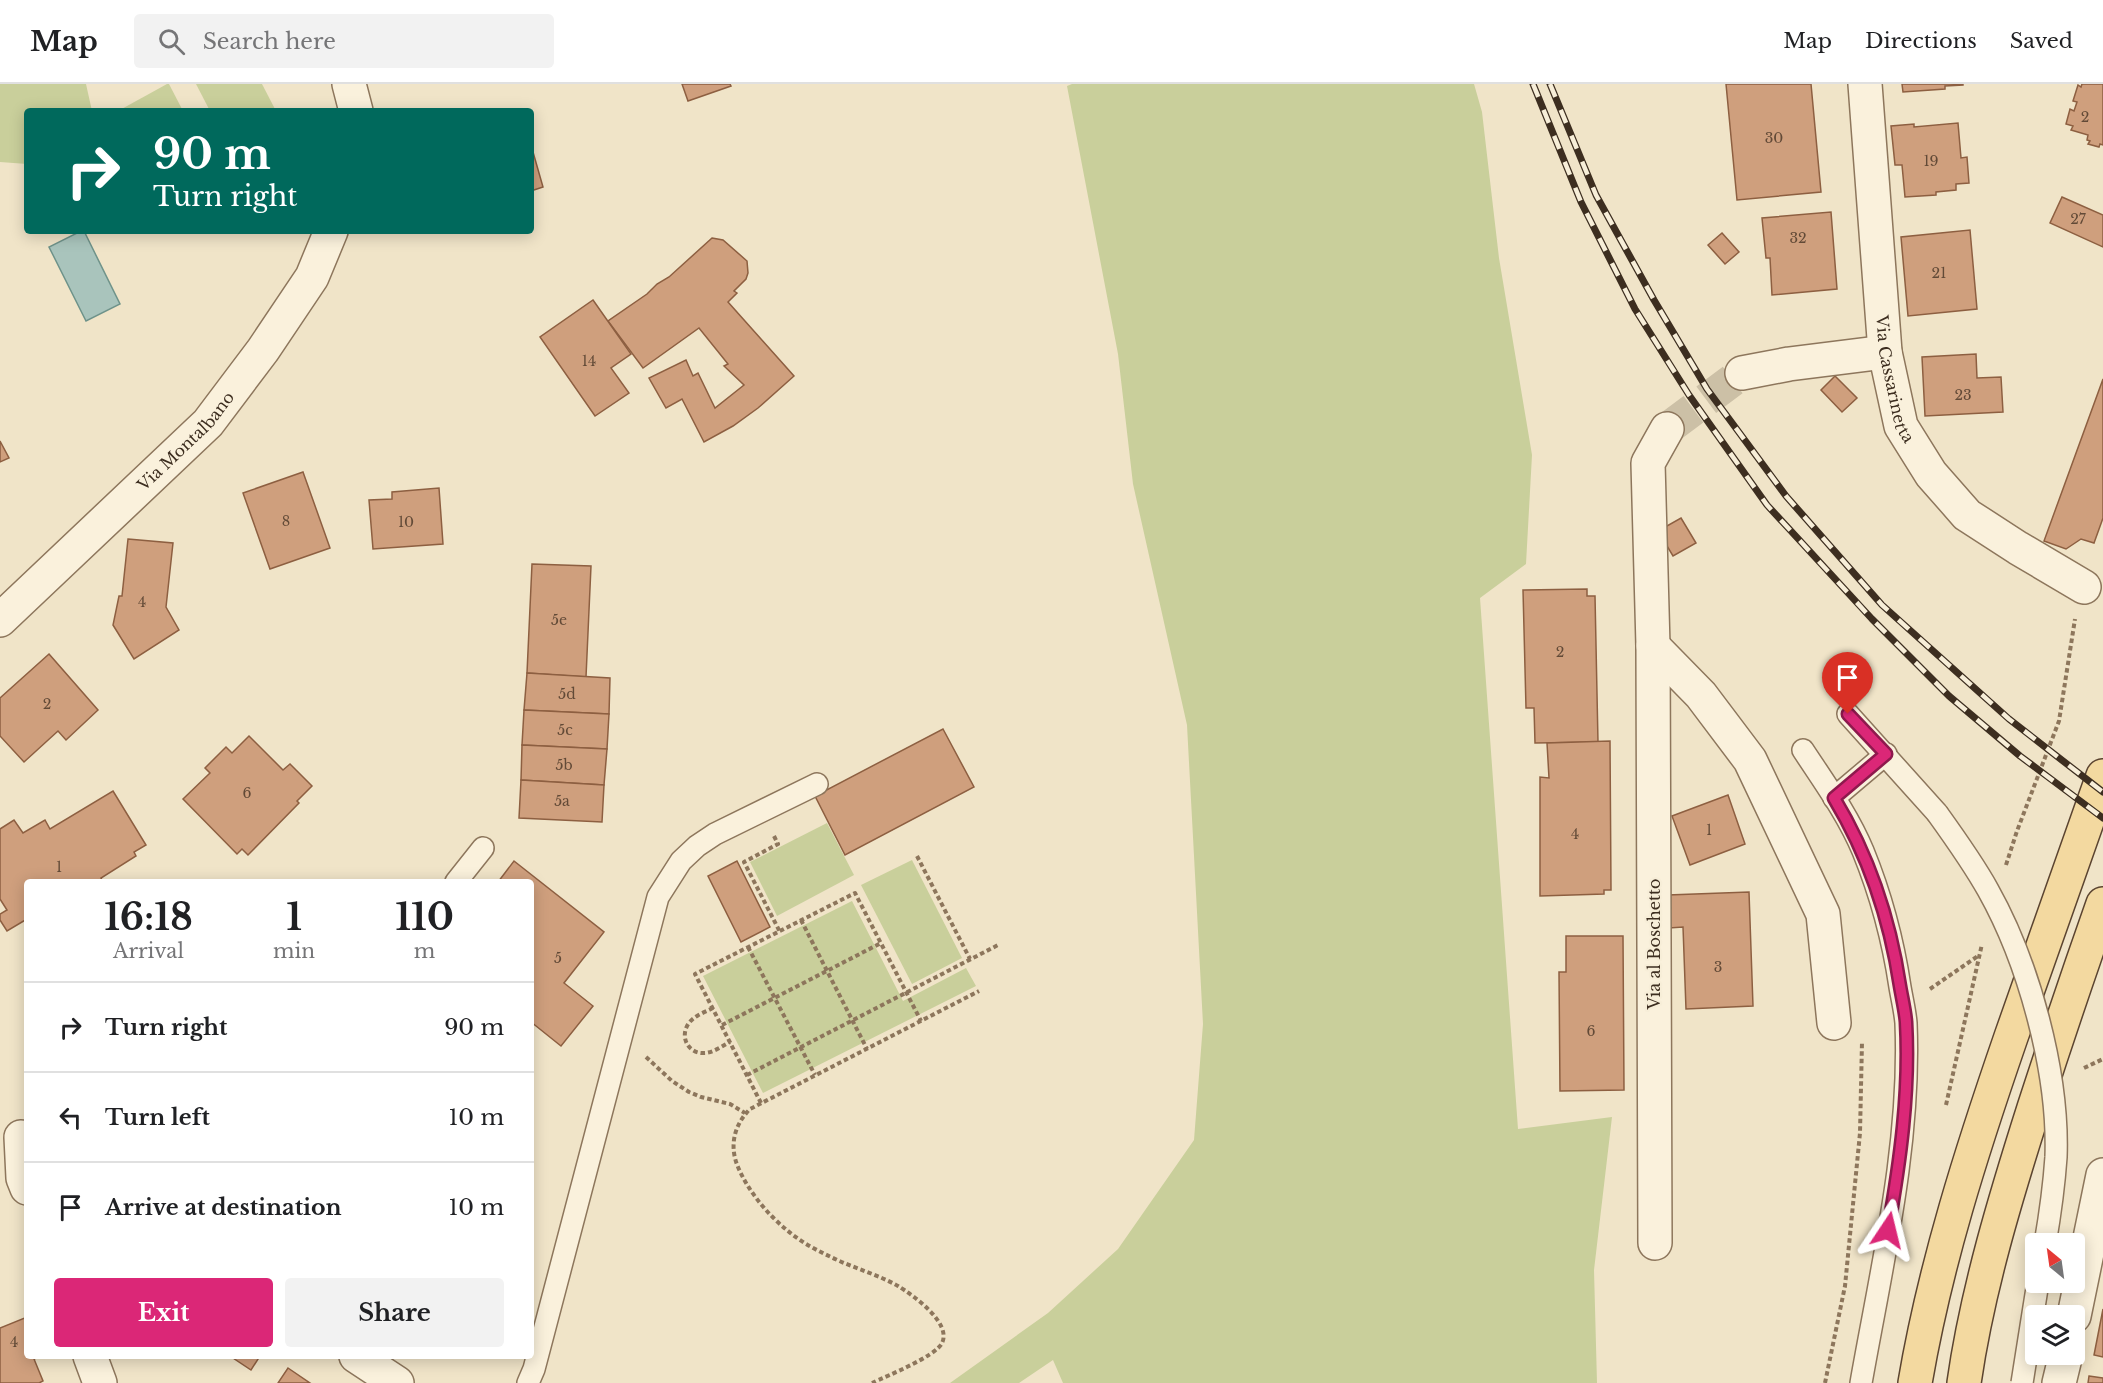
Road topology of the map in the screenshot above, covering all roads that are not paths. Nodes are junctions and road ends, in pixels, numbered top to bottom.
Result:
1 (349, 84) edge
2 (1865, 84) edge
3 (355, 108) edge
4 (330, 234) edge
5 (1884, 352) junction
6 (1742, 373) tunnel mouth
7 (1667, 429) tunnel mouth
8 (2097, 586) edge
9 (0, 620) edge
10 (1653, 646) junction
11 (1848, 714) dead end
12 (1803, 750) dead end
13 (1886, 754) junction
14 (2103, 776) edge
15 (817, 784) dead end
16 (1834, 798) junction
17 (483, 848) dead end
18 (458, 879) edge
19 (2103, 904) edge
20 (1848, 1028) road end
21 (16, 1134) edge
22 (2103, 1175) edge
23 (24, 1180) edge
24 (2047, 1233) edge
25 (1655, 1243) dead end
26 (2036, 1293) edge
27 (2076, 1305) edge
28 (91, 1359) edge
29 (361, 1359) edge
30 (2063, 1365) edge
31 (100, 1383) edge
32 (397, 1383) edge
33 (528, 1383) edge
34 (1861, 1383) edge
35 (1915, 1383) edge
36 (1965, 1383) edge
37 (2022, 1383) edge
38 (2059, 1383) edge

1 - 3 street
2 - 5 street, Via Cassarinetta
4 - 9 street, Via Montalbano
5 - 6 street
5 - 8 street, Via Cassarinetta
7 - 10 street, Via al Boschetto
10 - 20 street
10 - 25 street, Via al Boschetto
11 - 13 lane
12 - 16 lane
13 - 16 lane
13 - 24 lane, bridge
14 - 35 main road
15 - 33 lane
16 - 34 lane
17 - 18 lane
19 - 36 main road
21 - 23 street
22 - 27 street
26 - 37 lane, bridge
28 - 31 street
29 - 32 street
30 - 38 street

